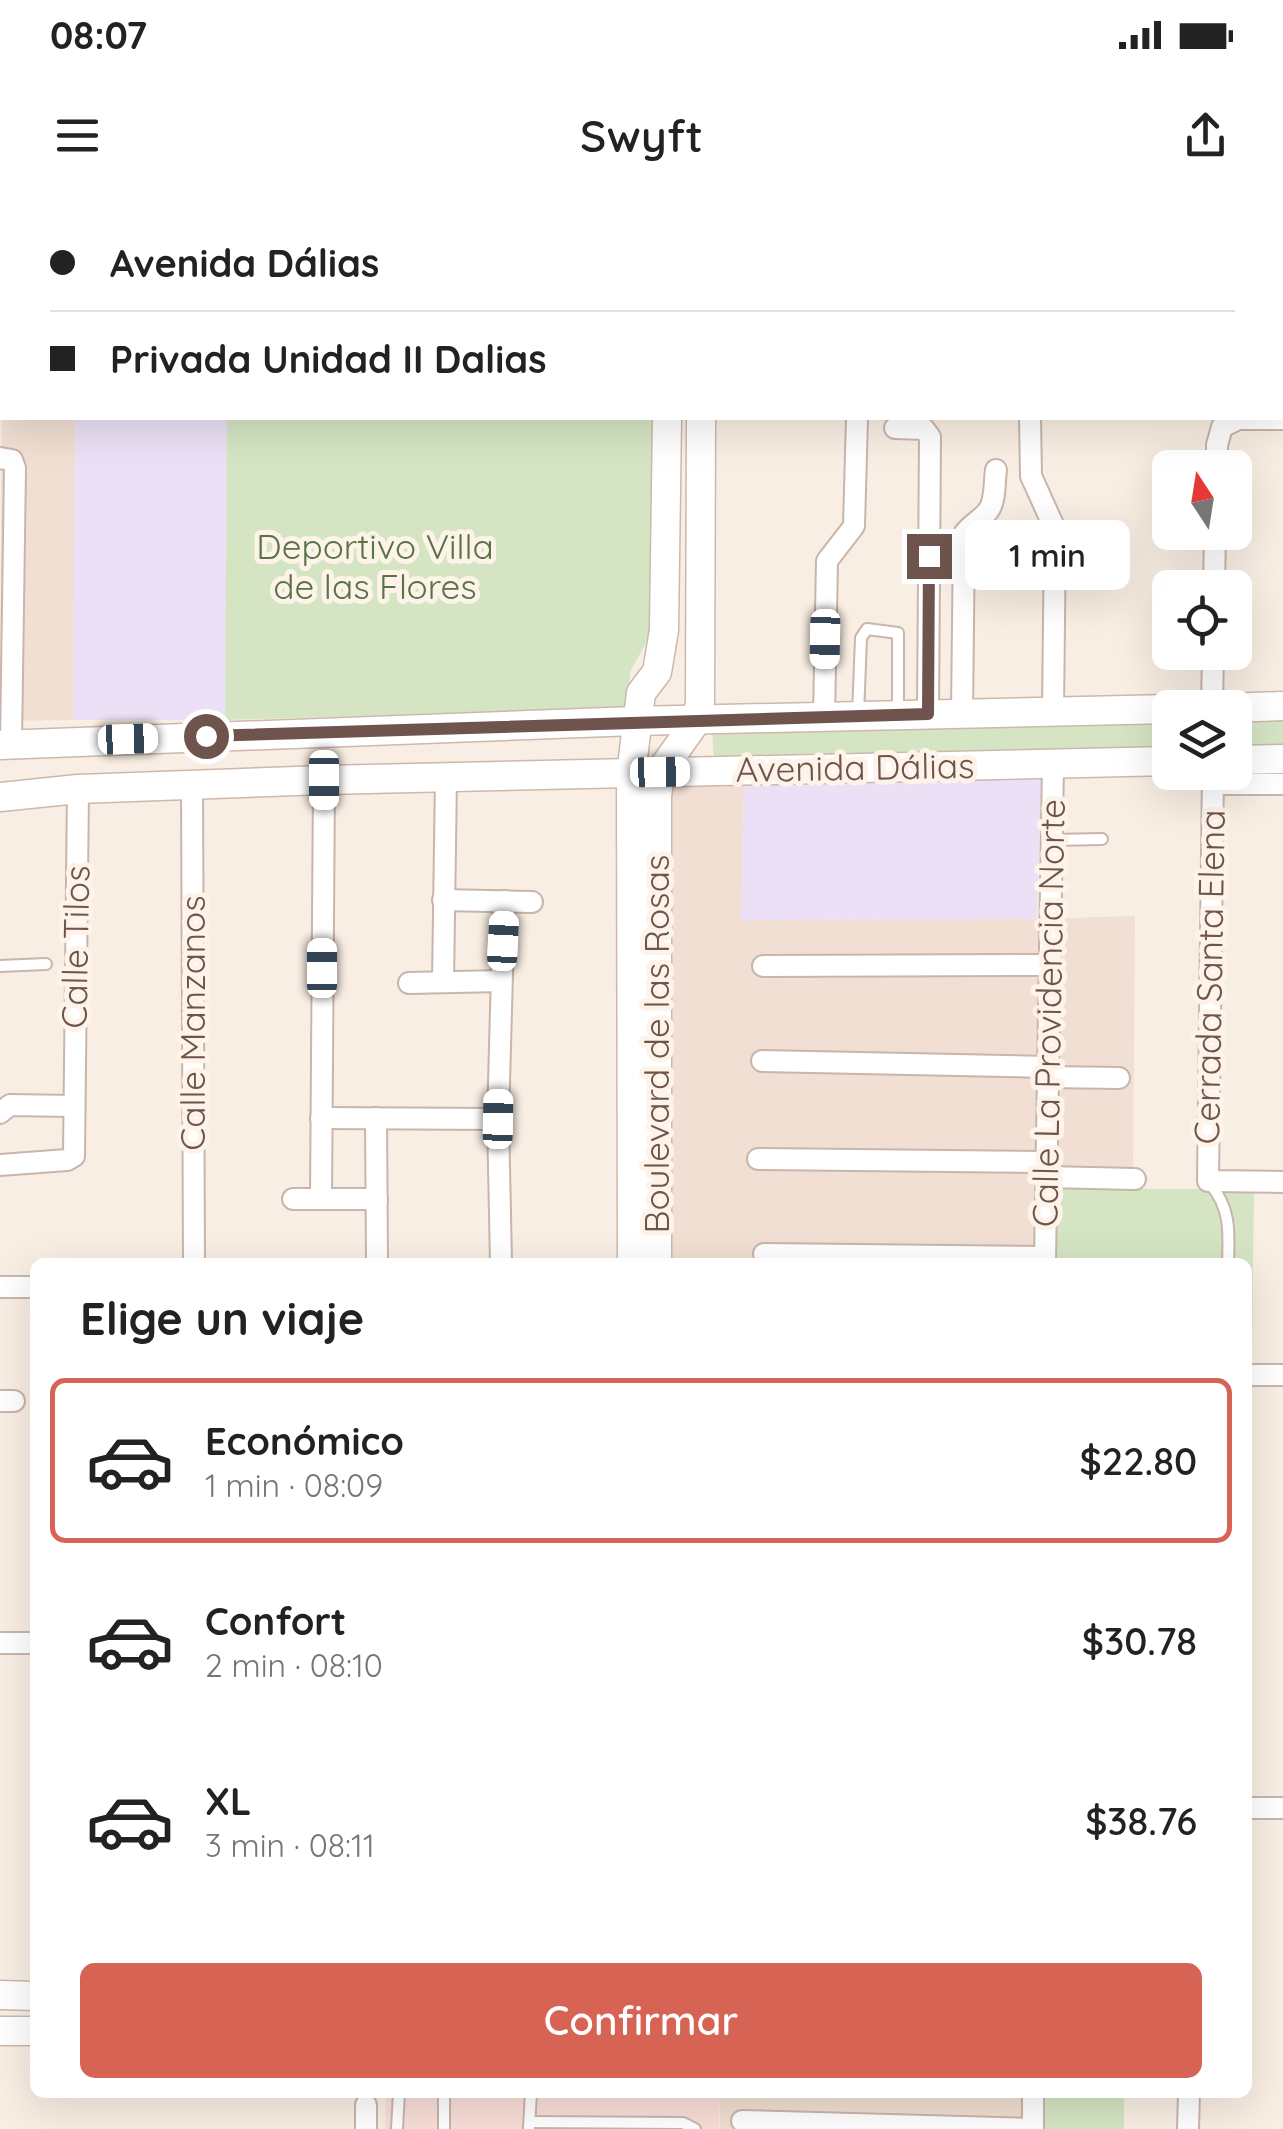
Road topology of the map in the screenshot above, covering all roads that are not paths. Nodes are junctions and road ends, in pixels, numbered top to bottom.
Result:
1 (668, 420) edge
2 (701, 420) edge
3 (857, 420) edge
4 (1030, 420) edge
5 (1236, 420) edge
6 (895, 428) dead end
7 (1217, 450) edge
8 (6, 459) edge
9 (996, 470) dead end
10 (7, 531) edge
11 (1283, 706) edge
12 (1252, 707) edge
13 (1152, 709) edge
14 (1053, 712) junction
15 (928, 714) junction
16 (962, 714) junction
17 (898, 715) junction
18 (858, 716) junction
19 (824, 717) junction
20 (697, 720) junction
21 (635, 722) junction
22 (5, 744) edge
23 (1283, 758) edge
24 (1252, 759) edge
25 (1152, 761) edge
26 (1054, 764) junction
27 (660, 772) junction
28 (631, 774) junction
29 (446, 777) junction
30 (324, 780) junction
31 (1252, 781) edge
32 (192, 784) junction
33 (1283, 784) edge
34 (78, 789) junction
35 (1213, 790) edge
36 (0, 798) edge
37 (1102, 839) dead end
38 (1052, 840) junction
39 (443, 900) junction
40 (504, 901) junction
41 (532, 902) dead end
42 (46, 964) dead end
43 (1050, 965) junction
44 (0, 966) edge
45 (763, 966) dead end
46 (501, 981) junction
47 (443, 982) junction
48 (410, 983) dead end
49 (762, 1061) dead end
50 (1048, 1072) junction
51 (1120, 1078) dead end
52 (74, 1106) junction
53 (0, 1114) edge
54 (321, 1118) junction
55 (376, 1118) junction
56 (498, 1119) junction
57 (758, 1160) dead end
58 (0, 1165) edge
59 (1047, 1170) junction
60 (1135, 1180) dead end
61 (1208, 1181) junction
62 (1283, 1182) edge
63 (321, 1198) junction
64 (292, 1199) dead end
65 (377, 1199) junction
66 (764, 1254) dead end
67 (194, 1258) edge
68 (377, 1258) edge
69 (500, 1258) edge
70 (632, 1258) edge
71 (656, 1258) edge
72 (951, 1258) edge
73 (1045, 1258) edge
74 (1228, 1258) edge
75 (0, 1287) edge
76 (30, 1287) edge
77 (1252, 1375) edge
78 (1283, 1375) edge
79 (0, 1643) edge
80 (30, 1643) edge
81 (1252, 1808) edge
82 (1283, 1808) edge
83 (0, 1996) edge
84 (30, 1996) edge
85 (0, 2031) edge
86 (30, 2031) edge
87 (398, 2098) edge
88 (444, 2098) edge
89 (531, 2098) edge
90 (1033, 2098) edge
91 (1188, 2098) edge
92 (366, 2105) dead end
93 (742, 2121) dead end
94 (530, 2126) edge
95 (652, 2126) edge
96 (366, 2129) edge
97 (397, 2129) edge
98 (444, 2129) edge
99 (694, 2129) edge
100 (1033, 2129) edge
101 (1188, 2129) edge

1 - 21 main road, Boulevard de las Rosas
2 - 20 main road
3 - 19 street
4 - 14 street
5 - 7 street
6 - 15 street
8 - 10 street
9 - 16 street
10 - 22 street
11 - 12 main road
13 - 14 main road, Avenida Dálias
14 - 16 main road, Avenida Dálias
15 - 16 main road, Avenida Dálias
15 - 17 main road, Avenida Dálias
17 - 18 main road, Avenida Dálias
17 - 18 lane
18 - 19 main road, Avenida Dálias
19 - 20 main road, Avenida Dálias
20 - 21 main road, Avenida Dálias
20 - 27 main road
21 - 22 main road, Avenida Dálias
21 - 28 main road, Boulevard de las Rosas
23 - 24 main road
25 - 26 main road, Avenida Dálias
26 - 27 main road, Avenida Dálias
26 - 38 street, Calle La Providencia Norte
27 - 28 main road, Avenida Dálias
27 - 71 main road, Boulevard de las Rosas
28 - 29 main road, Avenida Dálias
28 - 70 main road, Boulevard de las Rosas
29 - 30 main road, Avenida Dálias
29 - 39 street
30 - 32 main road, Avenida Dálias
30 - 54 street
31 - 33 street
32 - 34 main road, Avenida Dálias
32 - 67 street, Calle Manzanos
34 - 36 main road, Avenida Dálias
34 - 52 street, Calle Tilos
35 - 61 street, Cerrada Santa Elena
37 - 38 lane
38 - 43 street, Calle La Providencia Norte
39 - 40 street
39 - 47 street
40 - 41 street
40 - 46 street
42 - 44 lane
43 - 45 street
43 - 50 street, Calle La Providencia Norte
46 - 47 street
46 - 56 street
47 - 48 street
49 - 50 street
50 - 51 street
50 - 59 street, Calle La Providencia Norte
52 - 53 street
52 - 58 street, Calle Tilos
54 - 55 street
54 - 63 street
55 - 56 street
55 - 65 street
56 - 69 street
57 - 59 street
59 - 60 street
59 - 73 street, Calle La Providencia Norte
61 - 62 street
61 - 74 lane
63 - 64 street
63 - 65 street
65 - 68 street
66 - 72 street
75 - 76 street
77 - 78 street
79 - 80 street
81 - 82 street
83 - 84 main road
85 - 86 main road
87 - 97 lane
88 - 98 lane
89 - 94 lane
90 - 100 street
91 - 101 street
92 - 96 street
93 - 100 street
94 - 95 lane
95 - 99 lane

